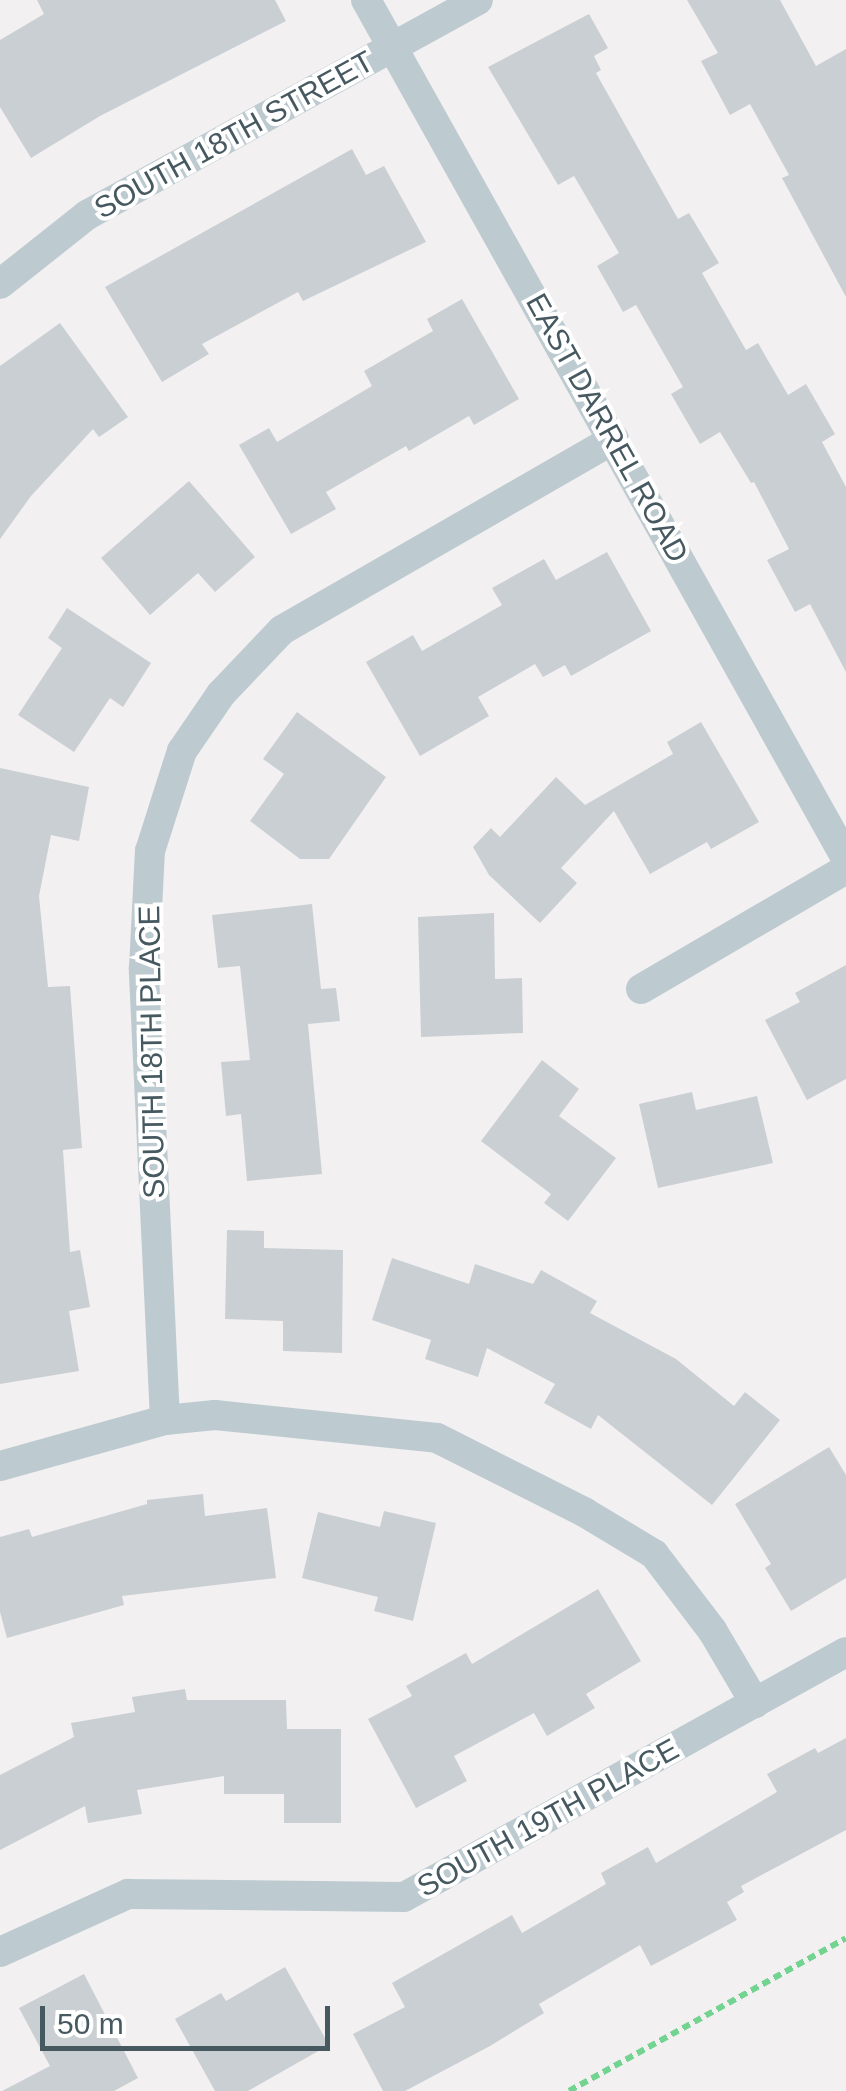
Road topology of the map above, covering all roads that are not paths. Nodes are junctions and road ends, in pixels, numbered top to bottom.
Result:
1 (366, 0) edge
2 (478, 0) edge
3 (392, 49) junction
4 (0, 284) edge
5 (614, 439) junction
6 (846, 858) edge
7 (846, 869) edge
8 (641, 989) dead end
9 (165, 1420) junction
10 (0, 1466) edge
11 (846, 1652) edge
12 (755, 1703) junction
13 (0, 1952) edge

1 - 3 street, EAST DARREL ROAD
2 - 3 street, SOUTH 18TH STREET
3 - 4 street, SOUTH 18TH STREET
3 - 5 street, EAST DARREL ROAD
5 - 6 street, EAST DARREL ROAD
5 - 9 street, SOUTH 18TH PLACE
7 - 8 street
9 - 10 street
9 - 12 street
11 - 12 street, SOUTH 19TH PLACE
12 - 13 street, SOUTH 19TH PLACE

